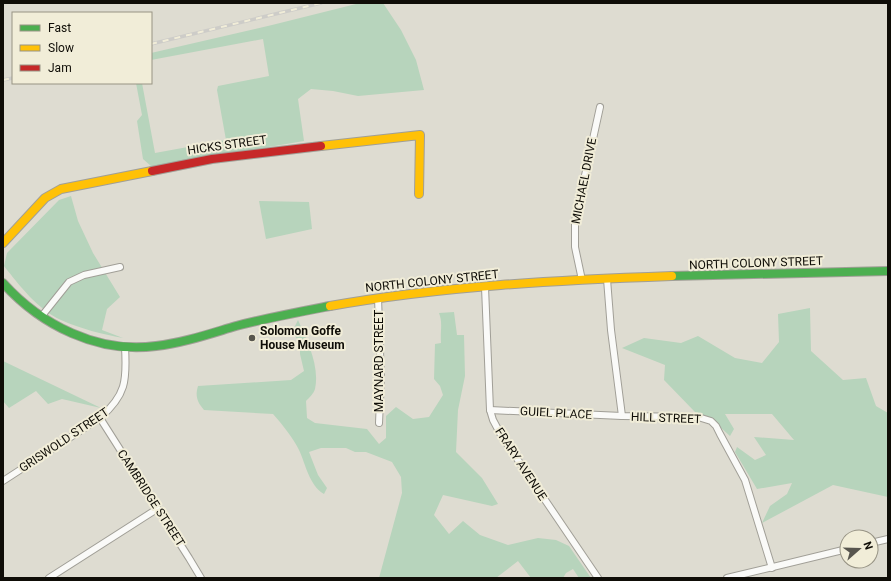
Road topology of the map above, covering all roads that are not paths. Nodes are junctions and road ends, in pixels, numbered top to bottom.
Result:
1 (600, 107) dead end
2 (419, 194) dead end
3 (3, 243) edge
4 (120, 266) dead end
5 (888, 271) edge
6 (608, 279) junction
7 (582, 280) junction
8 (3, 283) edge
9 (485, 287) junction
10 (378, 298) junction
11 (41, 317) junction
12 (125, 348) junction
13 (490, 410) junction
14 (622, 416) junction
15 (100, 418) junction
16 (378, 423) dead end
17 (4, 479) edge
18 (157, 509) junction
19 (839, 551) edge
20 (772, 568) junction
21 (761, 571) junction
22 (49, 578) edge
23 (201, 578) edge
24 (598, 578) edge
25 (728, 578) edge
26 (762, 578) edge

1 - 7 street, MICHAEL DRIVE
2 - 3 main road, HICKS STREET
4 - 11 street
5 - 6 main road, NORTH COLONY STREET
6 - 7 main road, NORTH COLONY STREET
6 - 14 street, HILL STREET
7 - 9 main road, NORTH COLONY STREET
8 - 11 main road, NORTH COLONY STREET
9 - 10 main road, NORTH COLONY STREET
9 - 13 street, FRARY AVENUE
10 - 12 main road, NORTH COLONY STREET
10 - 16 street, MAYNARD STREET
11 - 12 main road, NORTH COLONY STREET
12 - 15 street, GRISWOLD STREET
13 - 14 street, GUIEL PLACE
13 - 24 street, FRARY AVENUE
14 - 20 street, HILL STREET
15 - 17 street, GRISWOLD STREET
15 - 18 street, CAMBRIDGE STREET
18 - 22 street
18 - 23 street, CAMBRIDGE STREET
19 - 20 street
20 - 21 street
21 - 25 street
21 - 26 street

